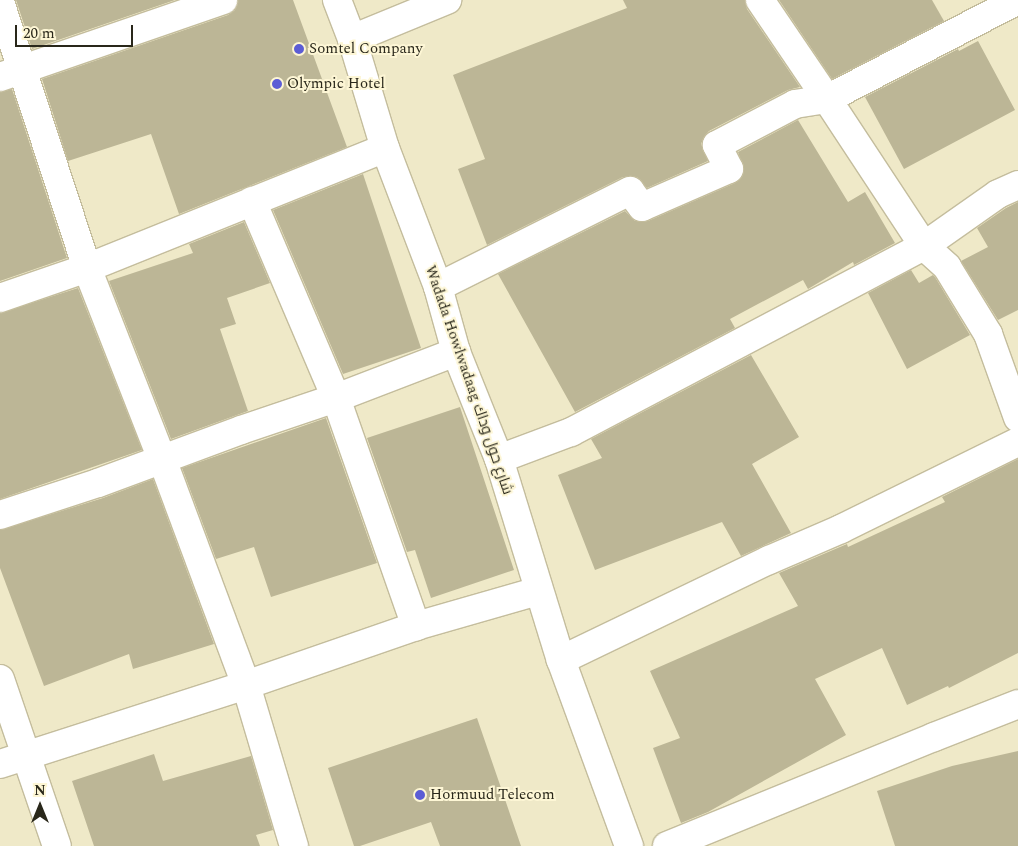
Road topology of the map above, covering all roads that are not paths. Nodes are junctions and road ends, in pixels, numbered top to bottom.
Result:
1 (337, 0) edge
2 (447, 0) edge
3 (760, 0) edge
4 (1018, 0) edge
5 (218, 1) edge
6 (0, 2) edge
7 (352, 39) junction
8 (10, 73) edge
9 (828, 99) junction
10 (385, 148) junction
11 (1018, 186) edge
12 (252, 201) junction
13 (924, 246) junction
14 (87, 268) junction
15 (438, 287) junction
16 (0, 298) edge
17 (456, 352) junction
18 (336, 398) junction
19 (1018, 418) edge
20 (1018, 442) edge
21 (162, 459) junction
22 (499, 459) junction
23 (0, 515) edge
24 (538, 591) junction
25 (416, 626) junction
26 (561, 660) junction
27 (0, 679) edge
28 (246, 685) junction
29 (1018, 704) edge
30 (26, 755) junction
31 (0, 764) edge
32 (57, 846) edge
33 (294, 846) edge
34 (629, 846) edge
35 (667, 846) edge

1 - 7 street, Wadada Howlwadaag شارع حول وداك
2 - 7 street
3 - 9 street
4 - 9 street
5 - 8 street
6 - 8 street
7 - 10 street, Wadada Howlwadaag شارع حول وداك
8 - 14 street
9 - 13 street
9 - 15 street
10 - 12 street
10 - 15 street, Wadada Howlwadaag شارع حول وداك
11 - 13 street
12 - 14 street
12 - 18 street
13 - 19 street
13 - 22 street
14 - 16 street
14 - 21 street
15 - 17 street, Wadada Howlwadaag شارع حول وداك
17 - 18 street
17 - 22 street, Wadada Howlwadaag شارع حول وداك
18 - 21 street
18 - 25 street
20 - 26 street
21 - 23 street
21 - 28 street
22 - 24 street, Wadada Howlwadaag شارع حول وداك
24 - 25 street
24 - 26 street, Wadada Howlwadaag شارع حول وداك
25 - 28 street
26 - 34 street, Wadada Howlwadaag شارع حول وداك
27 - 30 street
28 - 30 street
28 - 33 street
29 - 35 street
30 - 31 street
30 - 32 street

